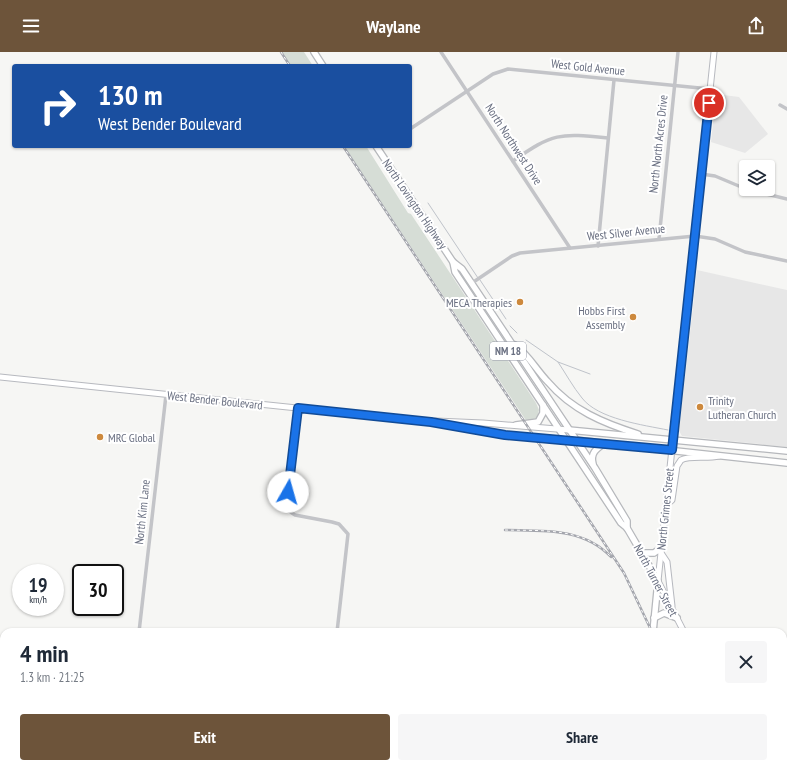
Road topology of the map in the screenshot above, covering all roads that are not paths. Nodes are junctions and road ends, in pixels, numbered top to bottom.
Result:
1 (314, 52) edge
2 (441, 52) edge
3 (678, 52) edge
4 (714, 52) edge
5 (322, 64) edge
6 (614, 80) junction
7 (674, 86) junction
8 (710, 89) junction
9 (467, 91) junction
10 (780, 105) dead end
11 (787, 109) edge
12 (412, 128) edge
13 (608, 138) junction
14 (378, 148) edge
15 (512, 161) junction
16 (701, 174) junction
17 (739, 186) edge
18 (772, 196) edge
19 (787, 200) edge
20 (695, 236) junction
21 (659, 239) junction
22 (598, 246) junction
23 (570, 248) junction
24 (787, 261) edge
25 (453, 262) junction
26 (472, 283) junction
27 (511, 342) junction
28 (0, 377) edge
29 (166, 395) junction
30 (543, 405) junction
31 (298, 408) junction
32 (431, 422) junction
33 (516, 426) junction
34 (559, 429) junction
35 (569, 430) junction
36 (652, 438) junction
37 (566, 440) junction
38 (673, 440) junction
39 (576, 441) junction
40 (605, 444) junction
41 (761, 449) junction
42 (672, 450) junction
43 (787, 451) edge
44 (720, 456) junction
45 (760, 460) junction
46 (787, 463) edge
47 (595, 468) junction
48 (666, 505) junction
49 (627, 528) junction
50 (661, 551) junction
51 (642, 553) junction
52 (658, 581) junction
53 (672, 609) junction
54 (654, 618) junction
55 (676, 618) junction
56 (139, 628) edge
57 (337, 628) edge
58 (653, 628) edge
59 (682, 628) edge

1 - 5 main road
2 - 9 street, North Northwest Drive
3 - 7 street, North North Acres Drive
4 - 8 main road, North Grimes Street
6 - 7 street, West Gold Avenue
6 - 9 street, West Gold Avenue
6 - 13 street
7 - 8 street, West Gold Avenue
7 - 21 street, North North Acres Drive
8 - 16 main road, North Grimes Street
9 - 12 street, West Gold Avenue
9 - 15 street, North Northwest Drive
10 - 11 street
13 - 15 street
13 - 22 street
14 - 25 main road, North Lovington Highway / NM 18
15 - 23 street, North Northwest Drive
16 - 17 street
16 - 20 main road, North Grimes Street
18 - 19 street
20 - 21 street, West Silver Avenue
20 - 24 street, West Silver Avenue
20 - 38 main road, North Grimes Street
21 - 22 street, West Silver Avenue
22 - 23 street, West Silver Avenue
23 - 26 street, West Silver Avenue
25 - 26 main road, North Lovington Highway / NM 18
25 - 30 main road, North Lovington Highway / NM 18
26 - 27 main road, North Lovington Highway / NM 18
27 - 35 main road, North Lovington Highway / NM 18
27 - 36 main road
28 - 29 main road, West Bender Boulevard
29 - 31 main road, West Bender Boulevard
29 - 56 street, North Kim Lane
30 - 33 main road
30 - 34 main road, North Lovington Highway / NM 18
31 - 32 main road, West Bender Boulevard
31 - 57 street
32 - 33 main road, West Bender Boulevard
32 - 37 main road, West Bender Boulevard
33 - 34 main road, West Bender Boulevard
34 - 35 main road, West Bender Boulevard
34 - 37 main road, North Lovington Highway / NM 18
35 - 36 main road, West Bender Boulevard
35 - 39 main road, North Turner Street
36 - 38 main road, West Bender Boulevard
37 - 39 main road, West Bender Boulevard
37 - 49 main road, North Turner Street
38 - 41 main road, West Bender Boulevard
38 - 42 main road, North Grimes Street
39 - 40 main road, West Bender Boulevard
39 - 47 main road, North Turner Street
40 - 42 main road, West Bender Boulevard
40 - 47 main road
41 - 43 main road, West Bender Boulevard
41 - 45 main road
42 - 44 main road, West Bender Boulevard
42 - 48 main road, North Grimes Street
44 - 45 main road, West Bender Boulevard
44 - 48 main road
45 - 46 main road, West Bender Boulevard
47 - 49 main road, North Turner Street
48 - 50 main road, North Grimes Street
49 - 51 main road, North Turner Street
50 - 51 main road
50 - 52 main road, North Grimes Street
50 - 53 main road
51 - 52 main road, North Turner Street
52 - 53 main road, North Turner Street
52 - 54 main road, North Grimes Street
53 - 55 main road, North Turner Street
54 - 55 main road
54 - 58 main road, North Grimes Street
55 - 59 main road, North Turner Street

